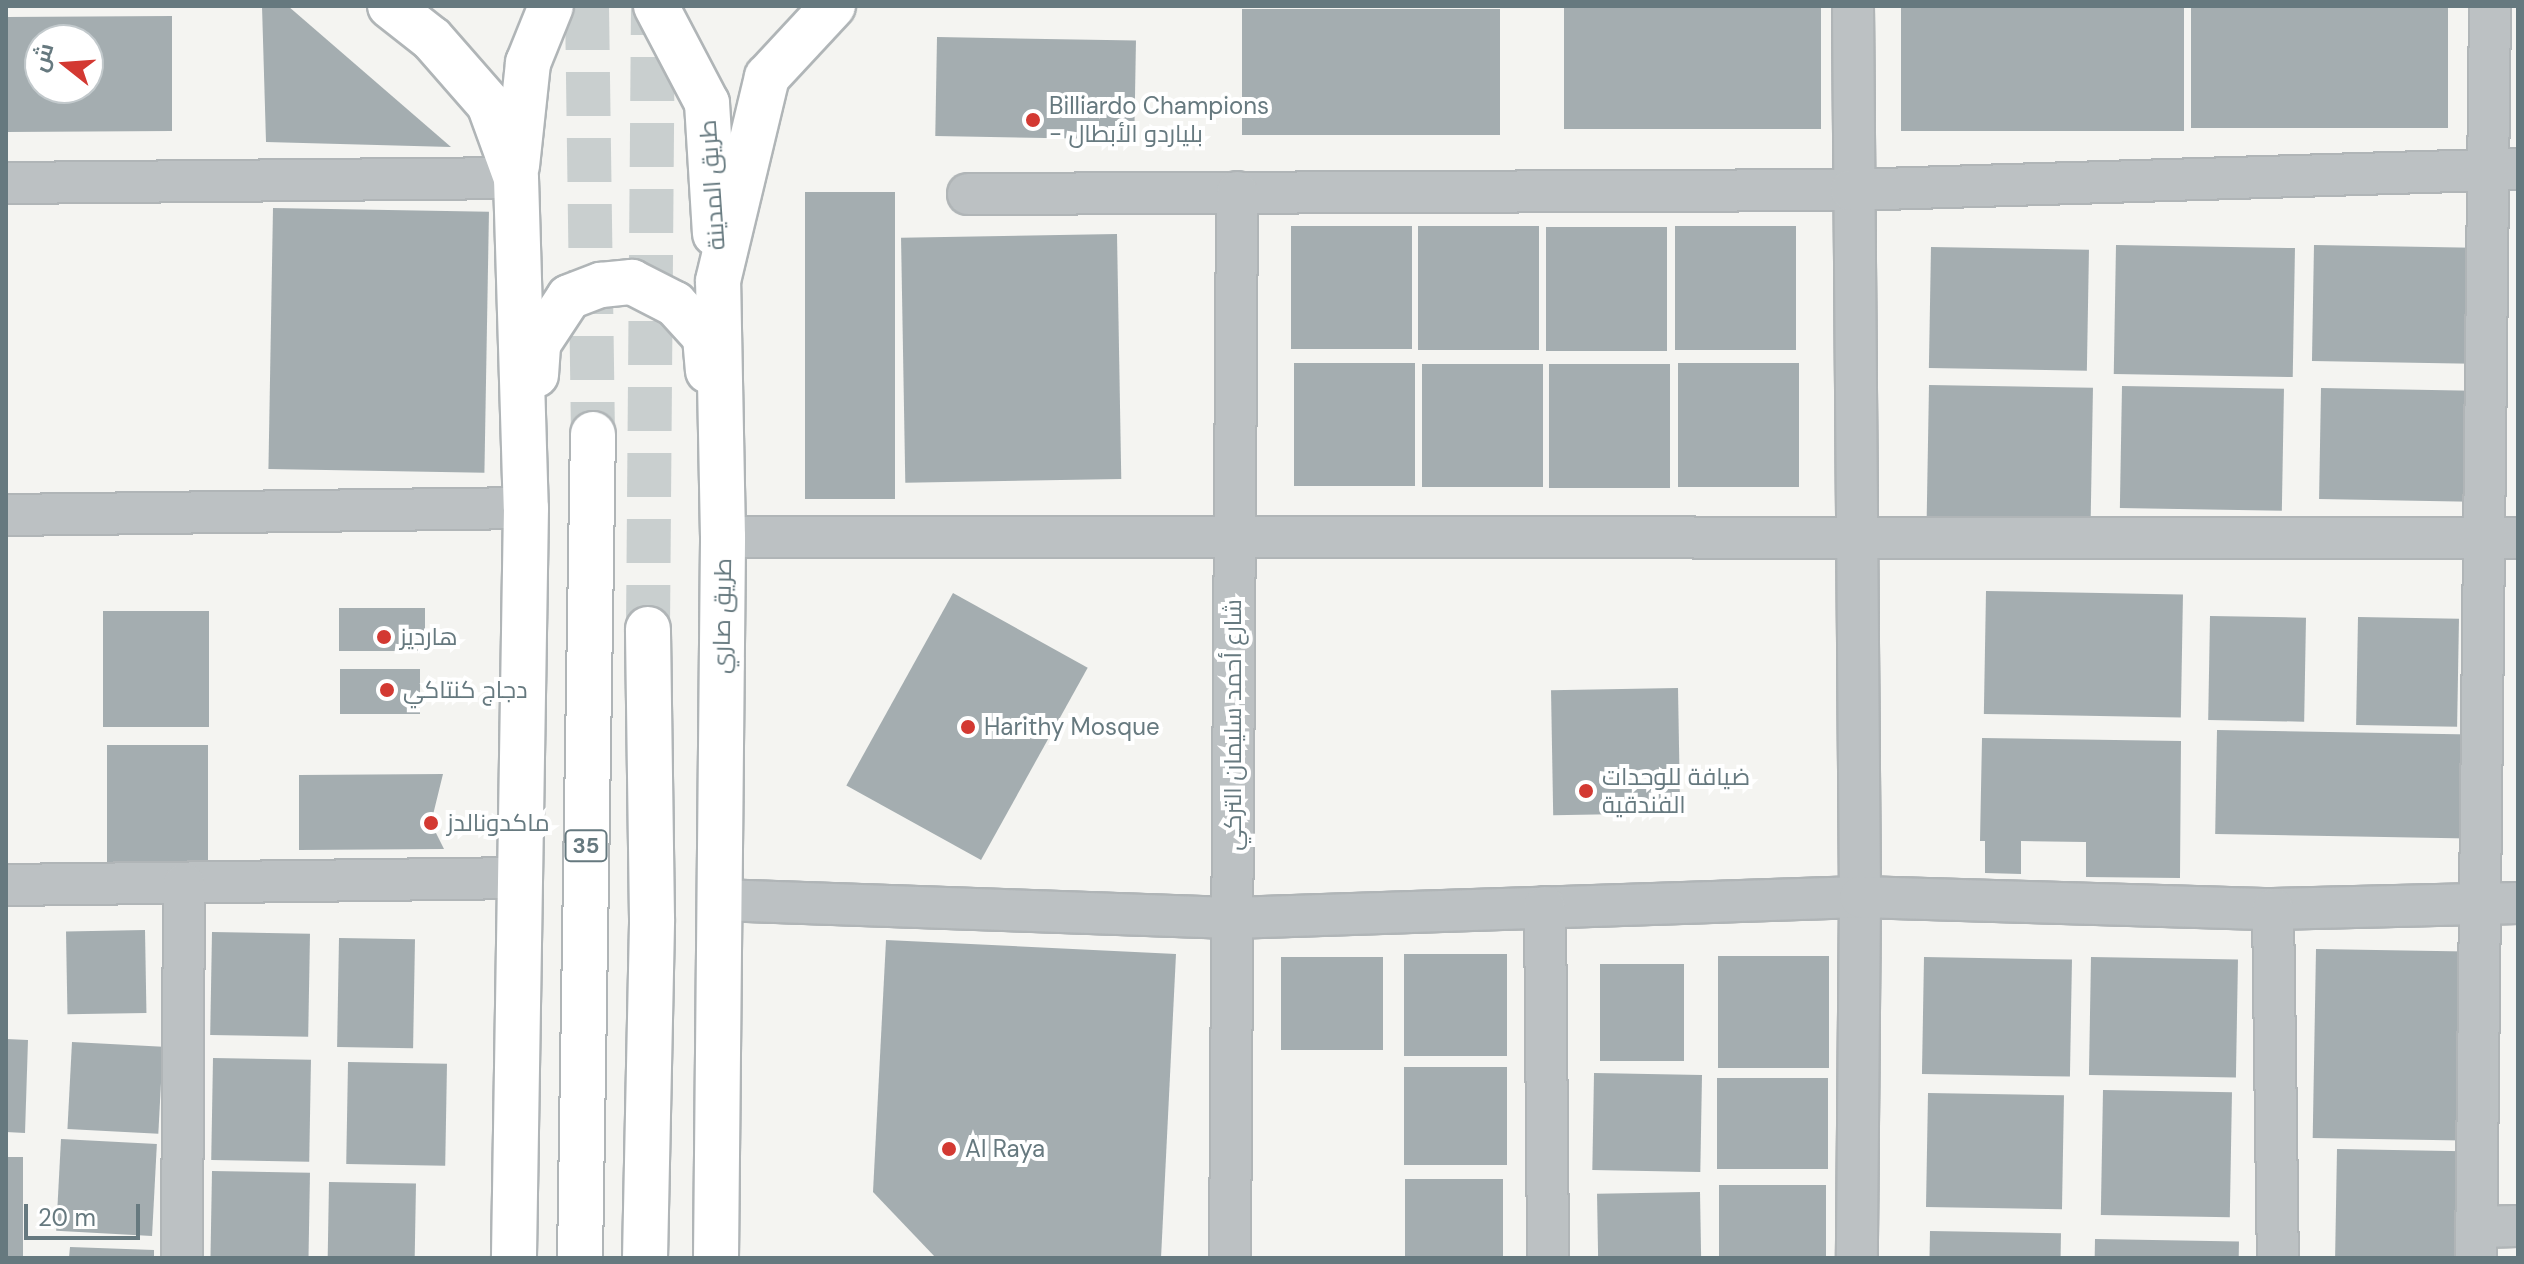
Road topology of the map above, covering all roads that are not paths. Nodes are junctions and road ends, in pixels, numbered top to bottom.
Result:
1 (390, 6) edge
2 (551, 6) edge
3 (656, 6) edge
4 (833, 6) edge
5 (1853, 6) edge
6 (2490, 6) edge
7 (2504, 169) edge
8 (516, 178) junction
9 (6, 183) edge
10 (1851, 190) junction
11 (1237, 192) junction
12 (968, 194) dead end
13 (718, 281) junction
14 (593, 434) tunnel mouth
15 (721, 480) junction
16 (526, 508) junction
17 (6, 515) edge
18 (1857, 535) junction
19 (723, 537) junction
20 (1234, 537) junction
21 (2503, 538) edge
22 (648, 629) tunnel mouth
23 (519, 878) junction
24 (184, 884) junction
25 (6, 885) edge
26 (1860, 897) junction
27 (719, 900) junction
28 (2476, 903) junction
29 (2518, 903) edge
30 (1545, 907) junction
31 (2273, 909) junction
32 (1232, 918) junction
33 (2518, 1226) edge
34 (2476, 1242) edge
35 (182, 1258) edge
36 (514, 1258) edge
37 (580, 1258) edge
38 (645, 1258) edge
39 (716, 1258) edge
40 (1230, 1258) edge
41 (1548, 1258) edge
42 (1857, 1258) edge
43 (2278, 1258) edge

1 - 8 main road
2 - 8 main road
3 - 13 main road, طريق المدينة
4 - 13 main road, طريق صاري
5 - 10 street
6 - 7 street
7 - 10 street
7 - 21 street
8 - 9 street
8 - 16 main road
10 - 11 street
10 - 18 street
11 - 12 street
11 - 20 street, شارع أحمد سليمان التركي
13 - 15 main road, طريق صاري
14 - 37 main road, 35
15 - 16 main road
15 - 19 main road, طريق صاري
16 - 17 street
16 - 23 main road
18 - 20 street
18 - 21 street
18 - 26 street
19 - 20 street
19 - 27 main road, طريق صاري
20 - 32 street, شارع أحمد سليمان التركي
21 - 28 street
22 - 38 main road
23 - 24 street
23 - 36 main road
24 - 25 street
24 - 35 street
26 - 30 street
26 - 31 street
26 - 42 street
27 - 32 street
27 - 39 main road, طريق صاري
28 - 29 street
28 - 31 street
28 - 34 street
30 - 32 street
30 - 41 street
31 - 43 street
32 - 40 street, شارع أحمد سليمان التركي
33 - 34 street

